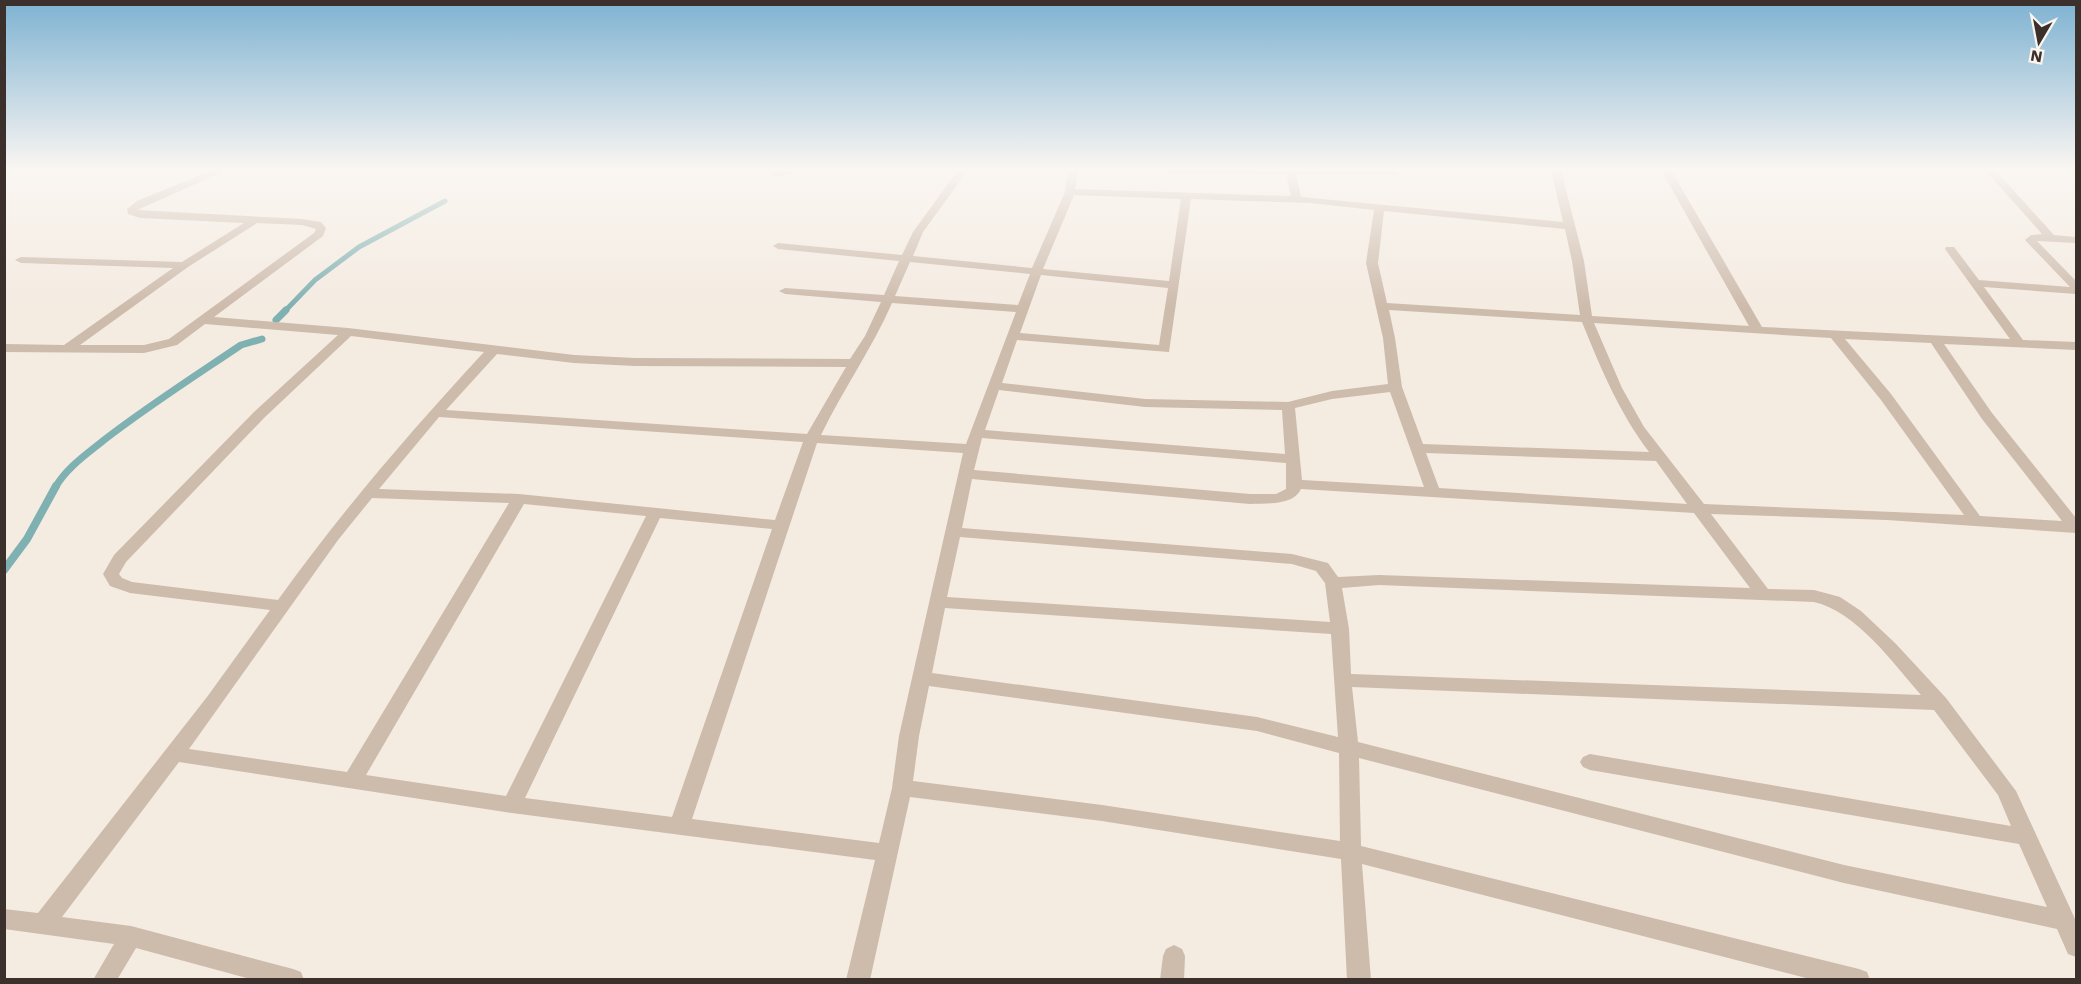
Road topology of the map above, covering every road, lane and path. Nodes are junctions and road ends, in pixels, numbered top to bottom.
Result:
1 (161, 216) edge
2 (930, 216) edge
3 (1060, 216) edge
4 (1183, 216) edge
5 (1377, 216) edge
6 (1462, 216) edge
7 (1567, 216) edge
8 (1692, 216) edge
9 (2031, 216) edge
10 (255, 220) junction
11 (1570, 226) junction
12 (2051, 238) junction
13 (2076, 240) edge
14 (778, 246) dead end
15 (1950, 249) dead end
16 (905, 259) junction
17 (21, 260) dead end
18 (184, 265) junction
19 (1037, 270) junction
20 (1974, 283) junction
21 (1174, 285) junction
22 (2076, 289) edge
23 (785, 291) dead end
24 (888, 301) junction
25 (1381, 306) junction
26 (1022, 309) junction
27 (1586, 318) junction
28 (204, 320) junction
29 (1758, 331) junction
30 (348, 332) junction
31 (1835, 335) junction
32 (1014, 336) junction
33 (1935, 340) junction
34 (2019, 343) junction
35 (2076, 346) edge
36 (4, 348) edge
37 (66, 348) junction
38 (494, 349) junction
39 (854, 363) junction
40 (995, 386) junction
41 (1395, 387) junction
42 (1288, 406) junction
43 (435, 413) junction
44 (813, 440) junction
45 (974, 441) junction
46 (1417, 448) junction
47 (1660, 457) junction
48 (1293, 459) junction
49 (965, 474) junction
50 (1295, 484) junction
51 (1433, 492) junction
52 (369, 494) junction
53 (519, 500) junction
54 (1698, 509) junction
55 (656, 511) junction
56 (1975, 520) junction
57 (780, 525) junction
58 (2076, 527) edge
59 (953, 532) junction
60 (1333, 583) junction
61 (1764, 595) junction
62 (938, 602) junction
63 (283, 606) junction
64 (1340, 629) junction
65 (921, 678) junction
66 (1342, 680) junction
67 (1939, 704) junction
68 (1349, 746) junction
69 (174, 754) junction
70 (1590, 762) dead end
71 (352, 782) junction
72 (902, 788) junction
73 (512, 805) junction
74 (679, 828) junction
75 (2027, 837) junction
76 (1351, 852) junction
77 (887, 853) junction
78 (4, 919) edge
79 (2065, 921) junction
80 (42, 925) junction
81 (131, 936) junction
82 (2076, 947) edge
83 (1174, 956) dead end
84 (104, 980) edge
85 (293, 980) edge
86 (858, 980) edge
87 (1172, 980) edge
88 (1359, 980) edge
89 (1859, 980) edge

1 - 10 street
2 - 16 street
3 - 19 street
4 - 21 street
5 - 25 street
6 - 11 street
7 - 11 street
8 - 29 street
9 - 12 street
10 - 18 street
10 - 28 street
11 - 27 street
12 - 13 street
12 - 22 street
14 - 16 street
15 - 20 street
16 - 19 street
16 - 24 street
17 - 18 street
18 - 37 street
19 - 21 street
19 - 26 street
20 - 22 street
20 - 34 street
21 - 32 street
23 - 24 street
24 - 26 street
24 - 39 street
25 - 27 street
25 - 41 street
26 - 32 street
27 - 29 street
27 - 47 street
28 - 30 street
28 - 37 street
29 - 31 street
30 - 38 street
30 - 63 street
31 - 33 street
31 - 56 street
32 - 40 street
33 - 34 street
33 - 58 street
34 - 35 street
36 - 37 street
38 - 39 street
38 - 43 street
39 - 44 street
40 - 42 street
40 - 45 street
41 - 42 street
41 - 46 street
42 - 48 street
43 - 44 street
43 - 52 street
44 - 45 street
44 - 57 street
45 - 48 street
45 - 49 street
46 - 47 street
46 - 51 street
47 - 54 street
48 - 50 street
49 - 50 street
49 - 59 street
50 - 51 street
51 - 54 street
52 - 53 street
52 - 63 street
53 - 55 street
53 - 71 street
54 - 56 street
54 - 61 street
55 - 57 street
55 - 73 street
56 - 58 street
57 - 74 street
59 - 60 street
59 - 62 street
60 - 61 street
60 - 64 street
61 - 67 street
62 - 64 street
62 - 65 street
63 - 69 street
64 - 66 street
65 - 68 street
65 - 72 street
66 - 67 street
66 - 68 street
67 - 75 street
68 - 76 street
68 - 79 street
69 - 71 street
69 - 80 street
70 - 75 street
71 - 73 street
72 - 76 street
72 - 77 street
73 - 74 street
74 - 77 street
75 - 79 street
76 - 88 street
76 - 89 street
77 - 86 street
78 - 80 street
79 - 82 street
80 - 81 street
81 - 84 street
81 - 85 street
83 - 87 street

